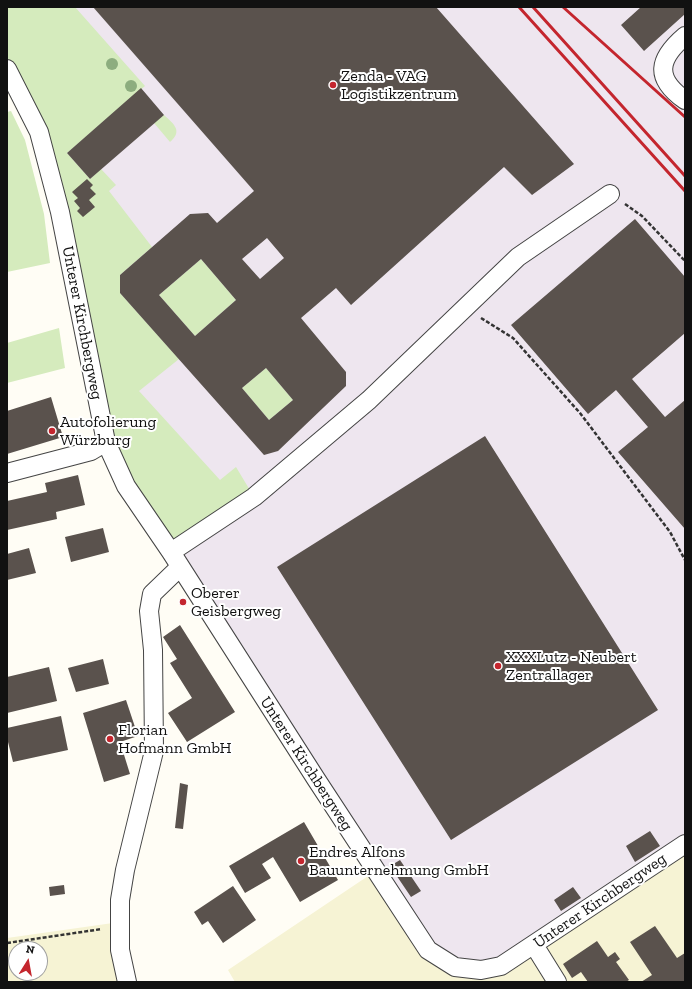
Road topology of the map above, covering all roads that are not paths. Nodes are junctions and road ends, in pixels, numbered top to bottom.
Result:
1 (685, 36) edge
2 (7, 69) edge
3 (685, 100) edge
4 (610, 194) road end
5 (106, 442) junction
6 (7, 473) edge
7 (175, 559) junction
8 (685, 844) edge
9 (534, 945) junction
10 (454, 974) edge
11 (127, 982) edge
12 (558, 982) edge

1 - 3 street
2 - 5 street, Unterer Kirchbergweg
4 - 7 street
5 - 6 street
5 - 7 street, Unterer Kirchbergweg
7 - 10 street, Unterer Kirchbergweg
7 - 11 street
8 - 9 street, Unterer Kirchbergweg
9 - 10 street, Unterer Kirchbergweg
9 - 12 street

